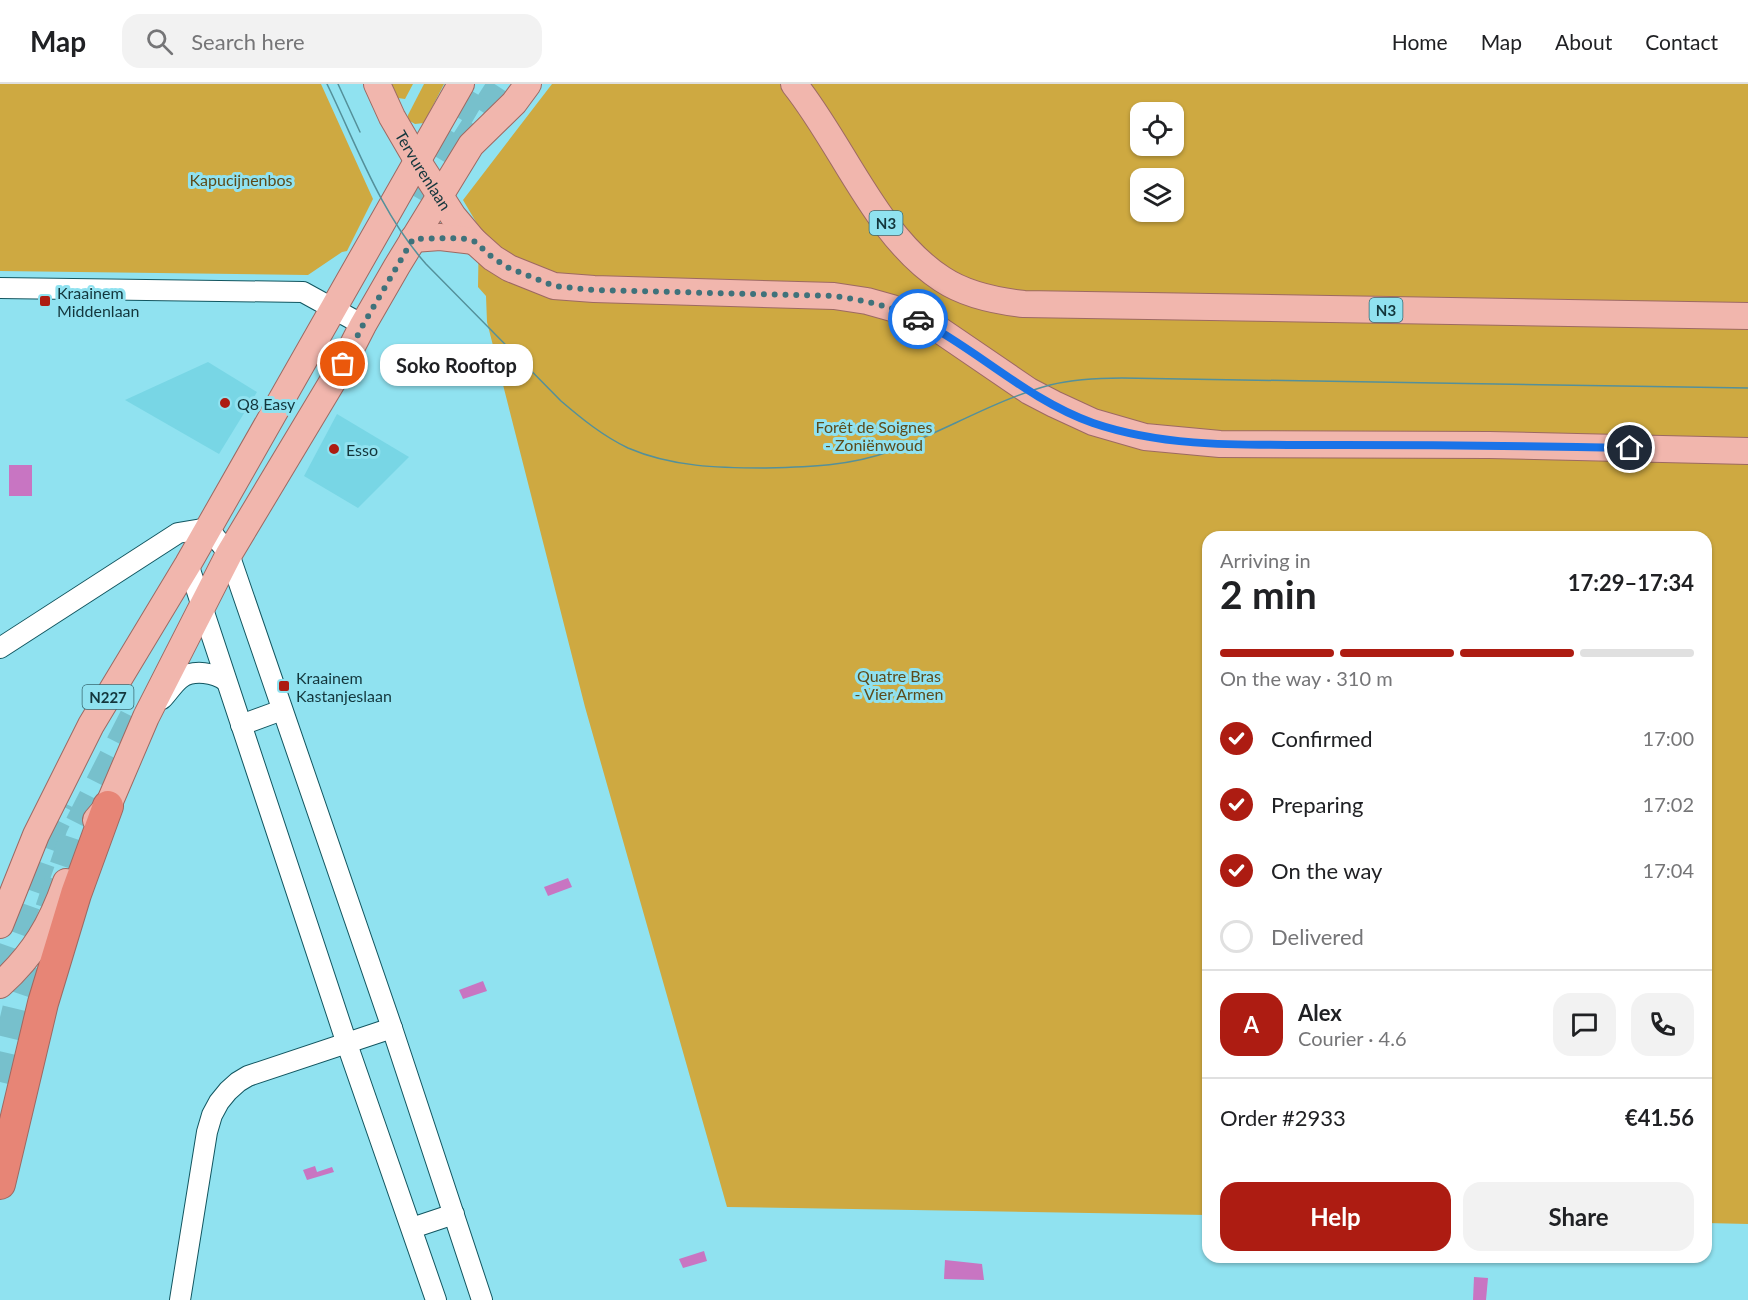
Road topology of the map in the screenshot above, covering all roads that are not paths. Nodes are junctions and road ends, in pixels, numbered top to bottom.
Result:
1 (377, 84) edge
2 (461, 84) edge
3 (506, 84) edge
4 (528, 84) edge
5 (794, 84) edge
6 (471, 146) junction
7 (417, 160) junction
8 (441, 194) junction
9 (413, 239) junction
10 (474, 241) junction
11 (0, 288) edge
12 (333, 309) junction
13 (1748, 316) edge
14 (363, 325) junction
15 (1748, 451) edge
16 (208, 528) junction
17 (229, 554) junction
18 (188, 564) junction
19 (202, 605) junction
20 (0, 648) edge
21 (226, 681) junction
22 (282, 710) junction
23 (146, 717) junction
24 (241, 725) junction
25 (108, 806) junction
26 (36, 835) junction
27 (0, 875) edge
28 (0, 926) edge
29 (0, 985) edge
30 (392, 1028) junction
31 (347, 1044) junction
32 (0, 1184) edge
33 (453, 1214) junction
34 (412, 1228) junction
35 (180, 1300) edge
36 (436, 1300) edge
37 (482, 1300) edge

1 - 7 main road, Tervurenlaan
2 - 7 main road, N227
3 - 6 main road, N227
4 - 6 main road
5 - 13 main road, N3
6 - 8 main road, N227
7 - 8 main road, Tervurenlaan
7 - 12 main road, N227
8 - 9 main road, N227
8 - 10 main road, Tervurenlaan
9 - 10 main road
9 - 14 main road, N227
10 - 15 main road, Tervurenlaan
11 - 12 street
12 - 14 street
12 - 16 main road, N227
14 - 17 main road, N227
16 - 17 street
16 - 18 main road, N227
16 - 20 street
17 - 19 main road, N227
17 - 22 street
18 - 19 street
18 - 26 main road, N227
19 - 21 street
19 - 23 main road, N227
21 - 23 street
21 - 24 street
22 - 24 street
22 - 30 street
23 - 25 main road, N227
24 - 31 street
25 - 29 main road, N227
25 - 32 highway
26 - 27 main road, N227
26 - 28 main road
30 - 31 street
30 - 33 street
31 - 34 street
31 - 35 street
33 - 34 street
33 - 37 street
34 - 36 street

